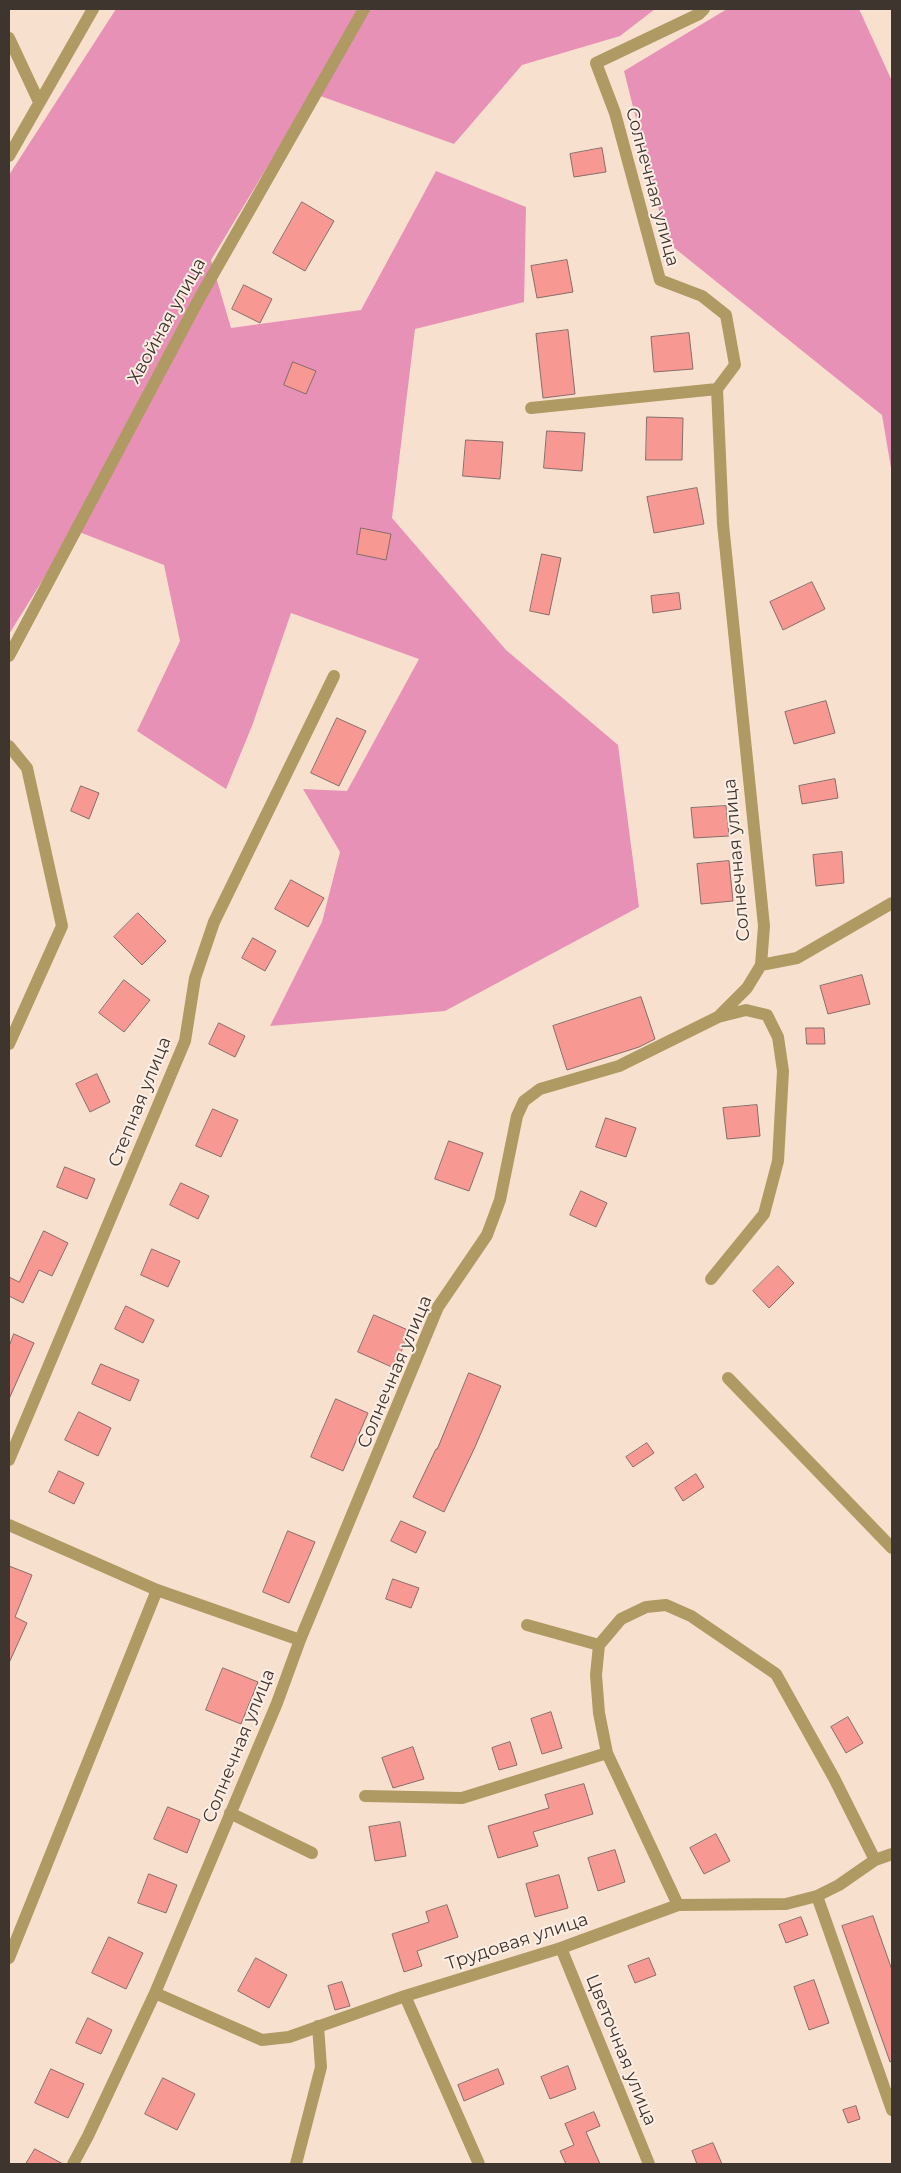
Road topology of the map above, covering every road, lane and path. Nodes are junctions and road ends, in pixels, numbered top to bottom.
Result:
1 (93, 9) edge
2 (364, 9) edge
3 (704, 9) edge
4 (9, 38) edge
5 (39, 102) junction
6 (9, 156) edge
7 (717, 389) junction
8 (531, 408) dead end
9 (9, 656) edge
10 (334, 676) dead end
11 (9, 746) edge
12 (892, 903) edge
13 (761, 965) junction
14 (718, 1017) junction
15 (9, 1044) edge
16 (712, 1278) dead end
17 (728, 1378) dead end
18 (9, 1460) edge
19 (9, 1525) edge
20 (892, 1548) edge
21 (158, 1590) junction
22 (528, 1625) dead end
23 (300, 1640) junction
24 (599, 1645) junction
25 (607, 1752) junction
26 (365, 1796) dead end
27 (230, 1813) junction
28 (312, 1853) dead end
29 (892, 1854) edge
30 (876, 1860) junction
31 (817, 1896) junction
32 (678, 1905) junction
33 (560, 1948) junction
34 (9, 1958) edge
35 (155, 1993) junction
36 (405, 1996) junction
37 (318, 2026) junction
38 (892, 2110) edge
39 (298, 2158) edge
40 (73, 2164) edge
41 (306, 2164) edge
42 (479, 2164) edge
43 (649, 2164) edge

1 - 5 street
2 - 9 street, Хвойная улица
3 - 7 street, Солнечная улица
4 - 5 street
5 - 6 street
7 - 8 street
7 - 13 street, Солнечная улица
10 - 18 street, Степная улица
11 - 15 street
12 - 13 street
13 - 14 street, Солнечная улица
14 - 16 street
14 - 23 street, Солнечная улица
17 - 20 street
19 - 21 street
21 - 23 street
21 - 34 street
22 - 24 street
23 - 27 street, Солнечная улица
24 - 25 street
24 - 30 street
25 - 26 street
25 - 32 street
27 - 28 street
27 - 35 street, Солнечная улица
29 - 30 street, Трудовая улица
30 - 31 street, Трудовая улица
31 - 32 street, Трудовая улица
31 - 38 street
32 - 33 street, Трудовая улица
33 - 36 street, Трудовая улица
33 - 43 street, Цветочная улица
35 - 37 street, Трудовая улица
35 - 40 street, Солнечная улица
36 - 37 street, Трудовая улица
36 - 42 street
37 - 39 street
39 - 41 street

